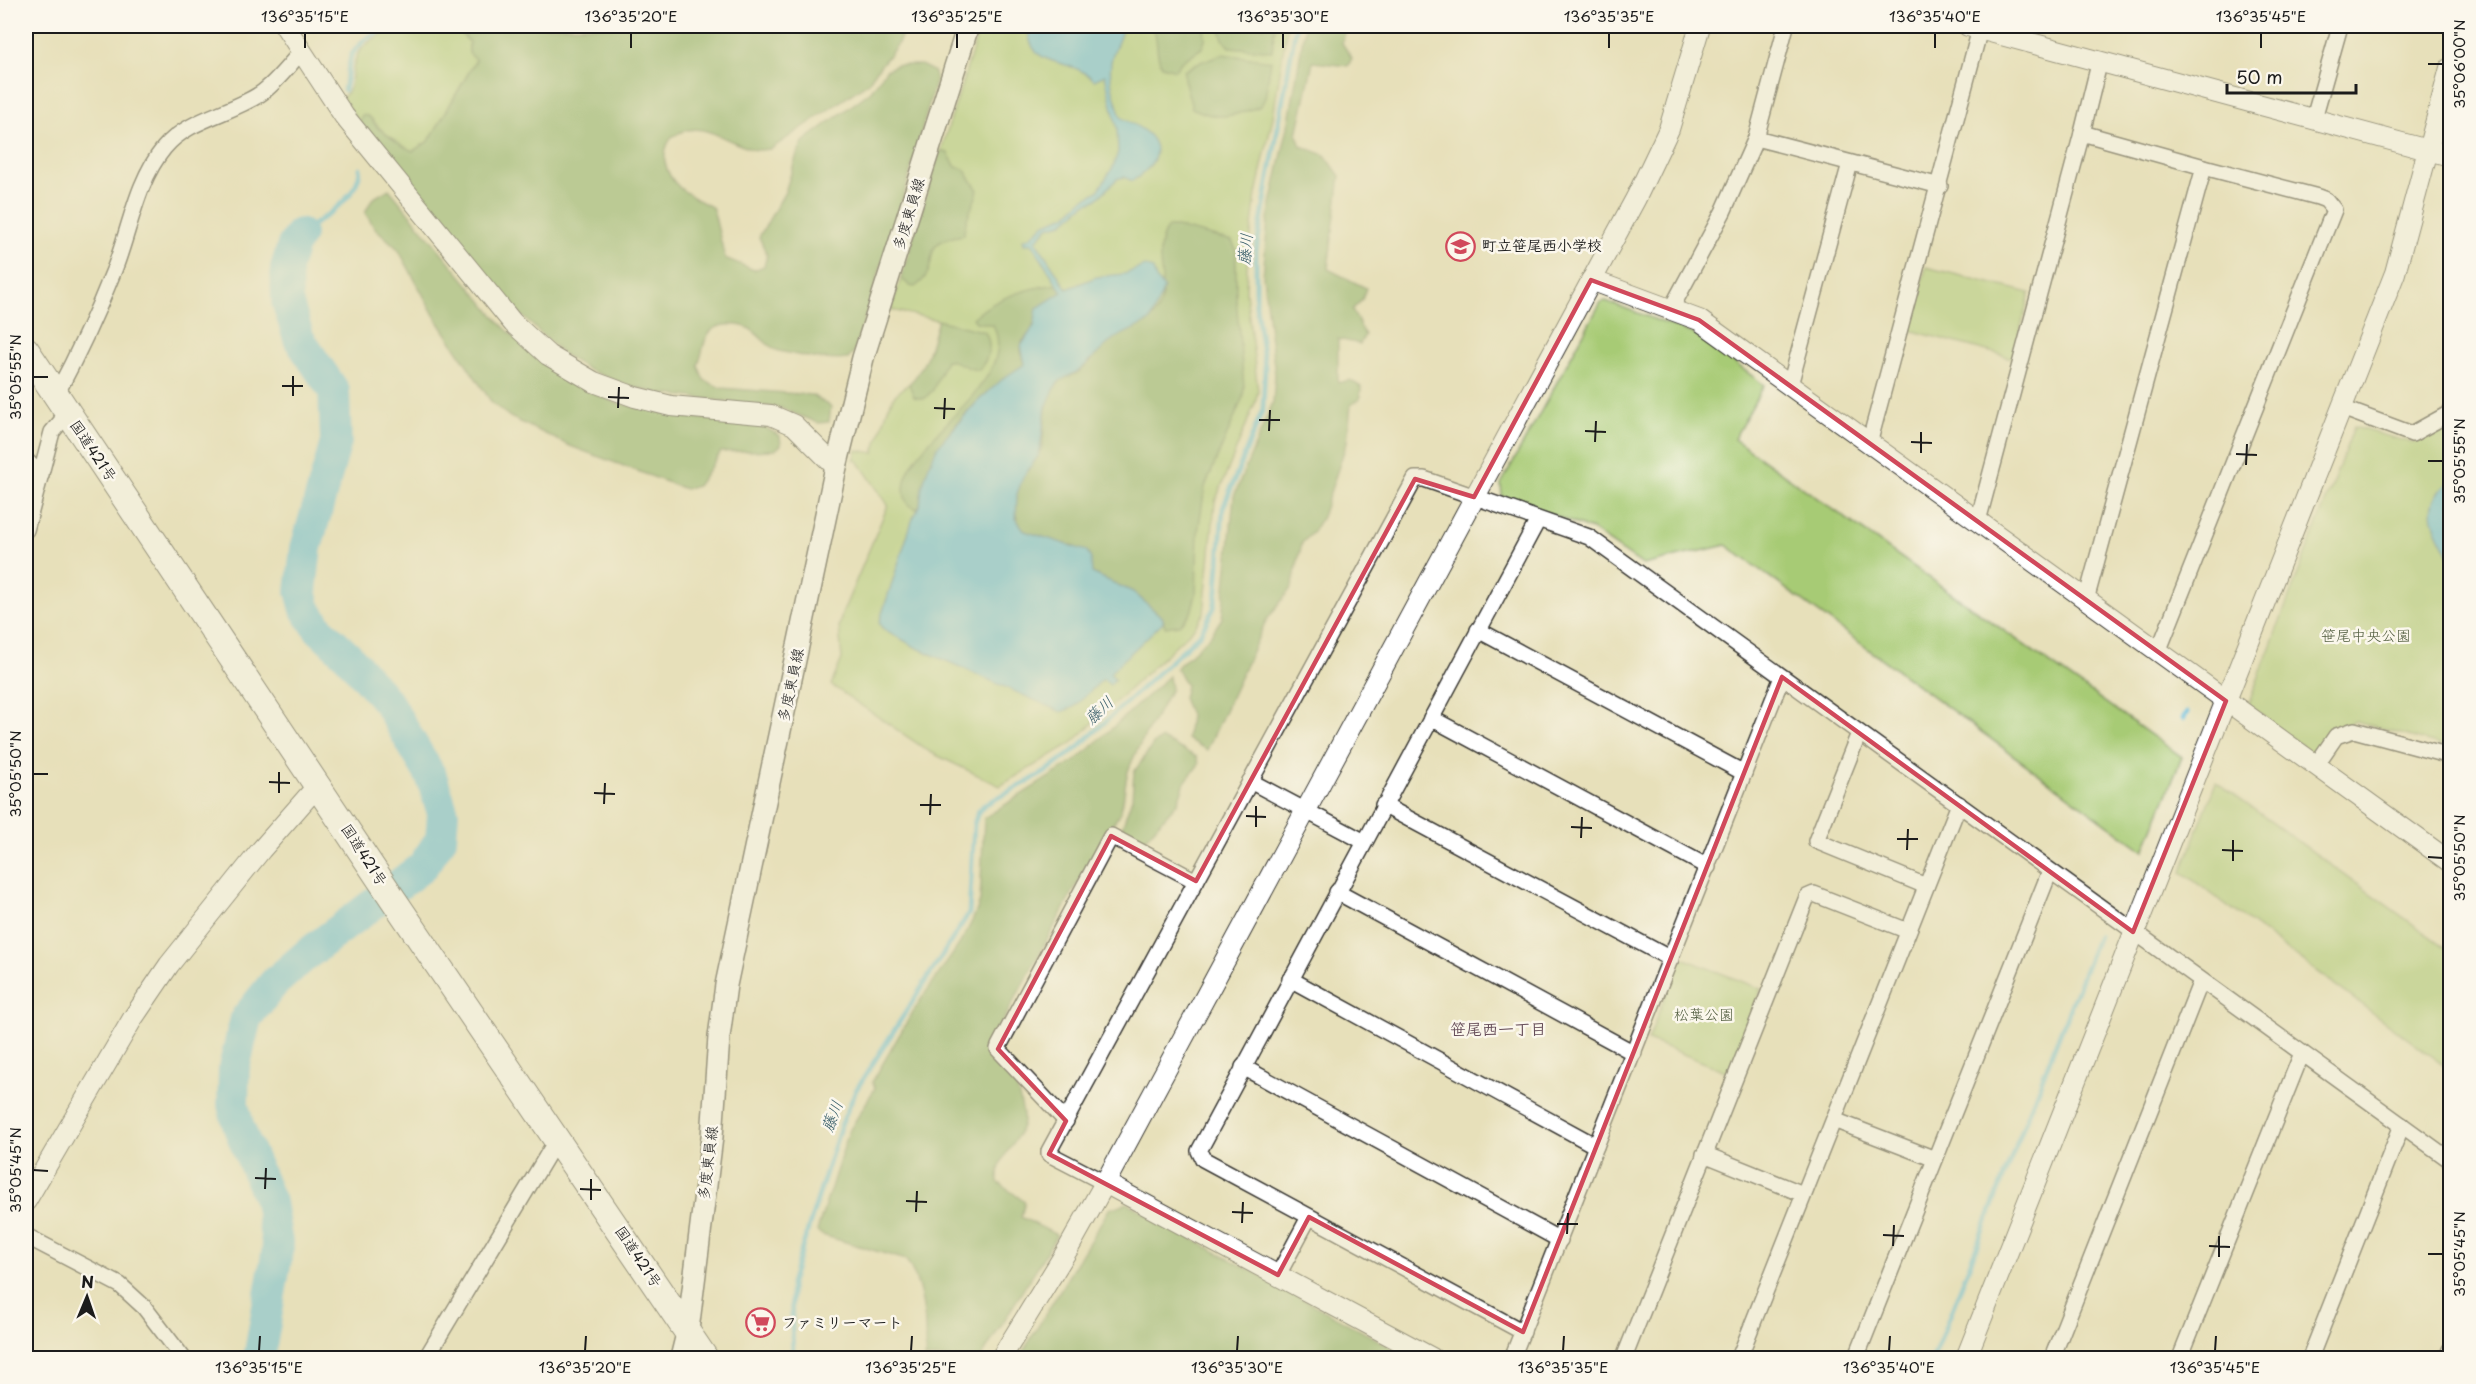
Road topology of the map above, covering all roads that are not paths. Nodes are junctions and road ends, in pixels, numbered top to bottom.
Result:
1 (285, 26) edge
2 (968, 26) edge
3 (1700, 26) edge
4 (1786, 26) edge
5 (2340, 26) edge
6 (1974, 27) edge
7 (301, 52) junction
8 (2100, 60) junction
9 (2451, 68) edge
10 (2314, 118) junction
11 (2082, 134) junction
12 (1756, 138) junction
13 (2429, 150) junction
14 (2451, 156) edge
15 (1850, 163) junction
16 (2204, 166) junction
17 (1940, 186) junction
18 (1592, 280) junction
19 (1671, 309) junction
20 (26, 350) edge
21 (1790, 386) junction
22 (62, 404) junction
23 (2342, 408) junction
24 (2451, 413) edge
25 (1869, 444) junction
26 (26, 460) edge
27 (836, 467) junction
28 (41, 475) junction
29 (1474, 497) junction
30 (1538, 520) junction
31 (1978, 521) junction
32 (26, 530) edge
33 (2086, 600) junction
34 (1478, 630) junction
35 (2158, 652) junction
36 (1782, 677) junction
37 (2226, 701) junction
38 (1431, 718) junction
39 (1859, 733) junction
40 (2451, 756) edge
41 (2316, 765) junction
42 (1744, 773) junction
43 (1250, 781) junction
44 (319, 784) junction
45 (1959, 804) junction
46 (1383, 805) junction
47 (1306, 810) junction
48 (1364, 841) junction
49 (2451, 862) edge
50 (1708, 867) junction
51 (2050, 871) junction
52 (1196, 880) junction
53 (1926, 886) junction
54 (1337, 892) junction
55 (1908, 931) junction
56 (2133, 932) junction
57 (1671, 959) junction
58 (1290, 979) junction
59 (2202, 981) junction
60 (1634, 1053) junction
61 (2302, 1053) junction
62 (1243, 1067) junction
63 (1834, 1120) junction
64 (1066, 1121) junction
65 (2402, 1125) junction
66 (557, 1139) junction
67 (1596, 1146) junction
68 (1704, 1154) junction
69 (1935, 1159) junction
70 (2451, 1160) edge
71 (1105, 1183) junction
72 (1803, 1194) junction
73 (26, 1201) edge
74 (1309, 1217) junction
75 (26, 1236) edge
76 (1560, 1240) junction
77 (1278, 1275) junction
78 (688, 1330) junction
79 (1523, 1332) junction
80 (2451, 1350) edge
81 (183, 1359) edge
82 (426, 1359) edge
83 (681, 1359) edge
84 (705, 1359) edge
85 (1001, 1359) edge
86 (1432, 1359) edge
87 (1512, 1359) edge
88 (1624, 1359) edge
89 (1739, 1359) edge
90 (1856, 1359) edge
91 (1966, 1359) edge
92 (2052, 1359) edge
93 (2180, 1359) edge
94 (2310, 1359) edge
95 (2447, 1359) edge

1 - 7 street
2 - 27 main road, 多度東員線
3 - 18 street
4 - 12 street
5 - 10 street
6 - 8 street
6 - 17 street
7 - 22 street
7 - 27 street
8 - 10 street
8 - 11 street
9 - 13 street
10 - 13 street
11 - 16 street
11 - 31 street
12 - 15 street
12 - 19 street
13 - 14 street
13 - 23 street
15 - 17 street
15 - 21 street
16 - 33 street
16 - 35 street
17 - 25 street
18 - 19 street
18 - 29 street
19 - 21 street
20 - 22 highway, 国道421号
21 - 25 street
22 - 28 street
22 - 44 highway, 国道421号
23 - 24 street
23 - 37 street
25 - 31 street
26 - 28 street
27 - 78 main road, 多度東員線
28 - 32 street
29 - 30 street
29 - 43 street
29 - 47 street
30 - 34 street
30 - 36 street
31 - 33 street
33 - 35 street
34 - 38 street
34 - 42 street
35 - 37 street
36 - 39 street
36 - 42 street
37 - 41 street
37 - 56 street
38 - 46 street
38 - 50 street
39 - 45 street
39 - 53 street
40 - 41 street
41 - 49 street
42 - 50 street
43 - 47 street
43 - 52 street
44 - 66 highway, 国道421号
44 - 73 street
45 - 51 street
45 - 53 street
46 - 48 street
46 - 57 street
47 - 48 street
47 - 71 street
48 - 54 street
50 - 57 street
51 - 56 street
51 - 69 street
52 - 64 street
52 - 64 street
53 - 55 street
54 - 58 street
54 - 60 street
55 - 63 street
55 - 68 street
56 - 59 street
56 - 91 street
57 - 60 street
58 - 62 street
58 - 67 street
59 - 61 street
59 - 92 street
60 - 67 street
61 - 65 street
61 - 93 street
62 - 74 street
62 - 76 street
63 - 69 street
63 - 72 street
64 - 71 street
65 - 70 street
65 - 94 street
66 - 78 highway, 国道421号
66 - 82 street
67 - 76 street
68 - 72 street
68 - 88 street
69 - 90 street
71 - 77 street
71 - 85 street
72 - 89 street
74 - 77 street
74 - 79 street
75 - 81 street
76 - 79 street
77 - 86 street
78 - 83 main road, 多度東員線
78 - 84 highway, 国道421号
79 - 87 street
80 - 95 street

